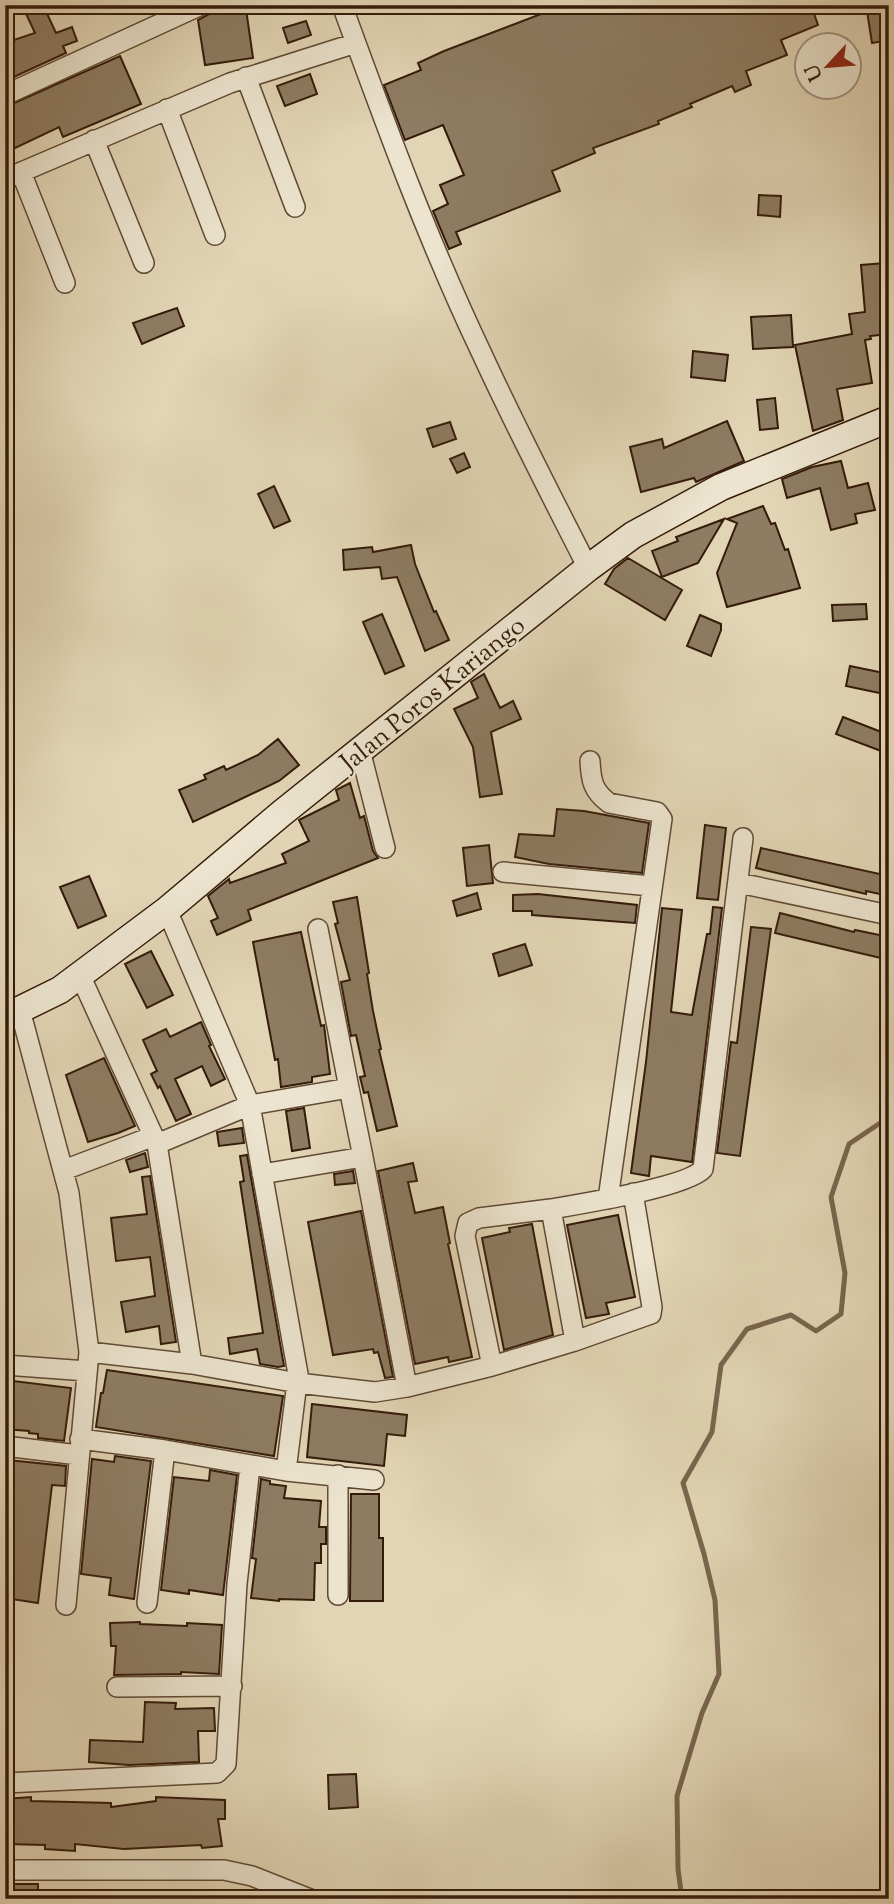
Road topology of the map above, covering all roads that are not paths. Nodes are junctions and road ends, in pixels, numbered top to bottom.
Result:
1 (201, 5) edge
2 (342, 5) edge
3 (356, 43) junction
4 (246, 78) junction
5 (5, 95) edge
6 (167, 109) junction
7 (94, 140) junction
8 (13, 175) edge
9 (295, 207) dead end
10 (215, 235) dead end
11 (144, 263) dead end
12 (65, 283) dead end
13 (889, 419) edge
14 (588, 568) junction
15 (360, 750) junction
16 (590, 761) dead end
17 (743, 838) dead end
18 (385, 848) dead end
19 (503, 872) dead end
20 (739, 883) junction
21 (651, 886) junction
22 (167, 910) junction
23 (889, 915) edge
24 (318, 929) dead end
25 (80, 975) junction
26 (13, 1013) edge
27 (349, 1088) junction
28 (250, 1105) junction
29 (156, 1140) junction
30 (363, 1157) junction
31 (64, 1170) junction
32 (262, 1174) junction
33 (633, 1193) junction
34 (608, 1199) junction
35 (551, 1209) junction
36 (575, 1340) junction
37 (88, 1361) junction
38 (192, 1364) junction
39 (5, 1365) edge
40 (492, 1366) junction
41 (298, 1383) junction
42 (407, 1387) junction
43 (5, 1446) edge
44 (79, 1447) junction
45 (165, 1450) junction
46 (250, 1466) junction
47 (286, 1471) junction
48 (338, 1475) junction
49 (374, 1480) dead end
50 (338, 1595) dead end
51 (147, 1603) dead end
52 (66, 1605) dead end
53 (232, 1686) junction
54 (117, 1687) dead end
55 (5, 1783) edge
56 (5, 1870) edge
57 (310, 1899) edge

1 - 5 street
2 - 3 street
3 - 4 street
3 - 14 street
4 - 6 street
4 - 9 street
6 - 7 street
6 - 10 street
7 - 8 street
7 - 11 street
8 - 12 street
13 - 14 main road, Jalan Poros Kariango
14 - 15 main road, Jalan Poros Kariango
15 - 18 street
15 - 22 main road, Jalan Poros Kariango
16 - 21 street
17 - 20 street
19 - 21 street
20 - 23 street
20 - 33 street
21 - 34 street
22 - 25 main road, Jalan Poros Kariango
22 - 28 street
24 - 27 street
25 - 26 main road, Jalan Poros Kariango
25 - 29 street
26 - 31 street
27 - 28 street
27 - 30 street
28 - 29 street
28 - 32 street
29 - 31 street
29 - 38 street
30 - 32 street
30 - 42 street
31 - 37 street
32 - 41 street
33 - 34 street
33 - 36 street
34 - 35 street
35 - 36 street
35 - 40 street
36 - 40 street
37 - 38 street
37 - 39 street
37 - 44 street
38 - 41 street
40 - 42 street
41 - 42 street
41 - 47 street
43 - 44 street
44 - 45 street
44 - 52 street
45 - 46 street
45 - 51 street
46 - 47 street
46 - 53 street
47 - 48 street
48 - 49 street
48 - 50 street
53 - 54 street
53 - 55 street
56 - 57 street

